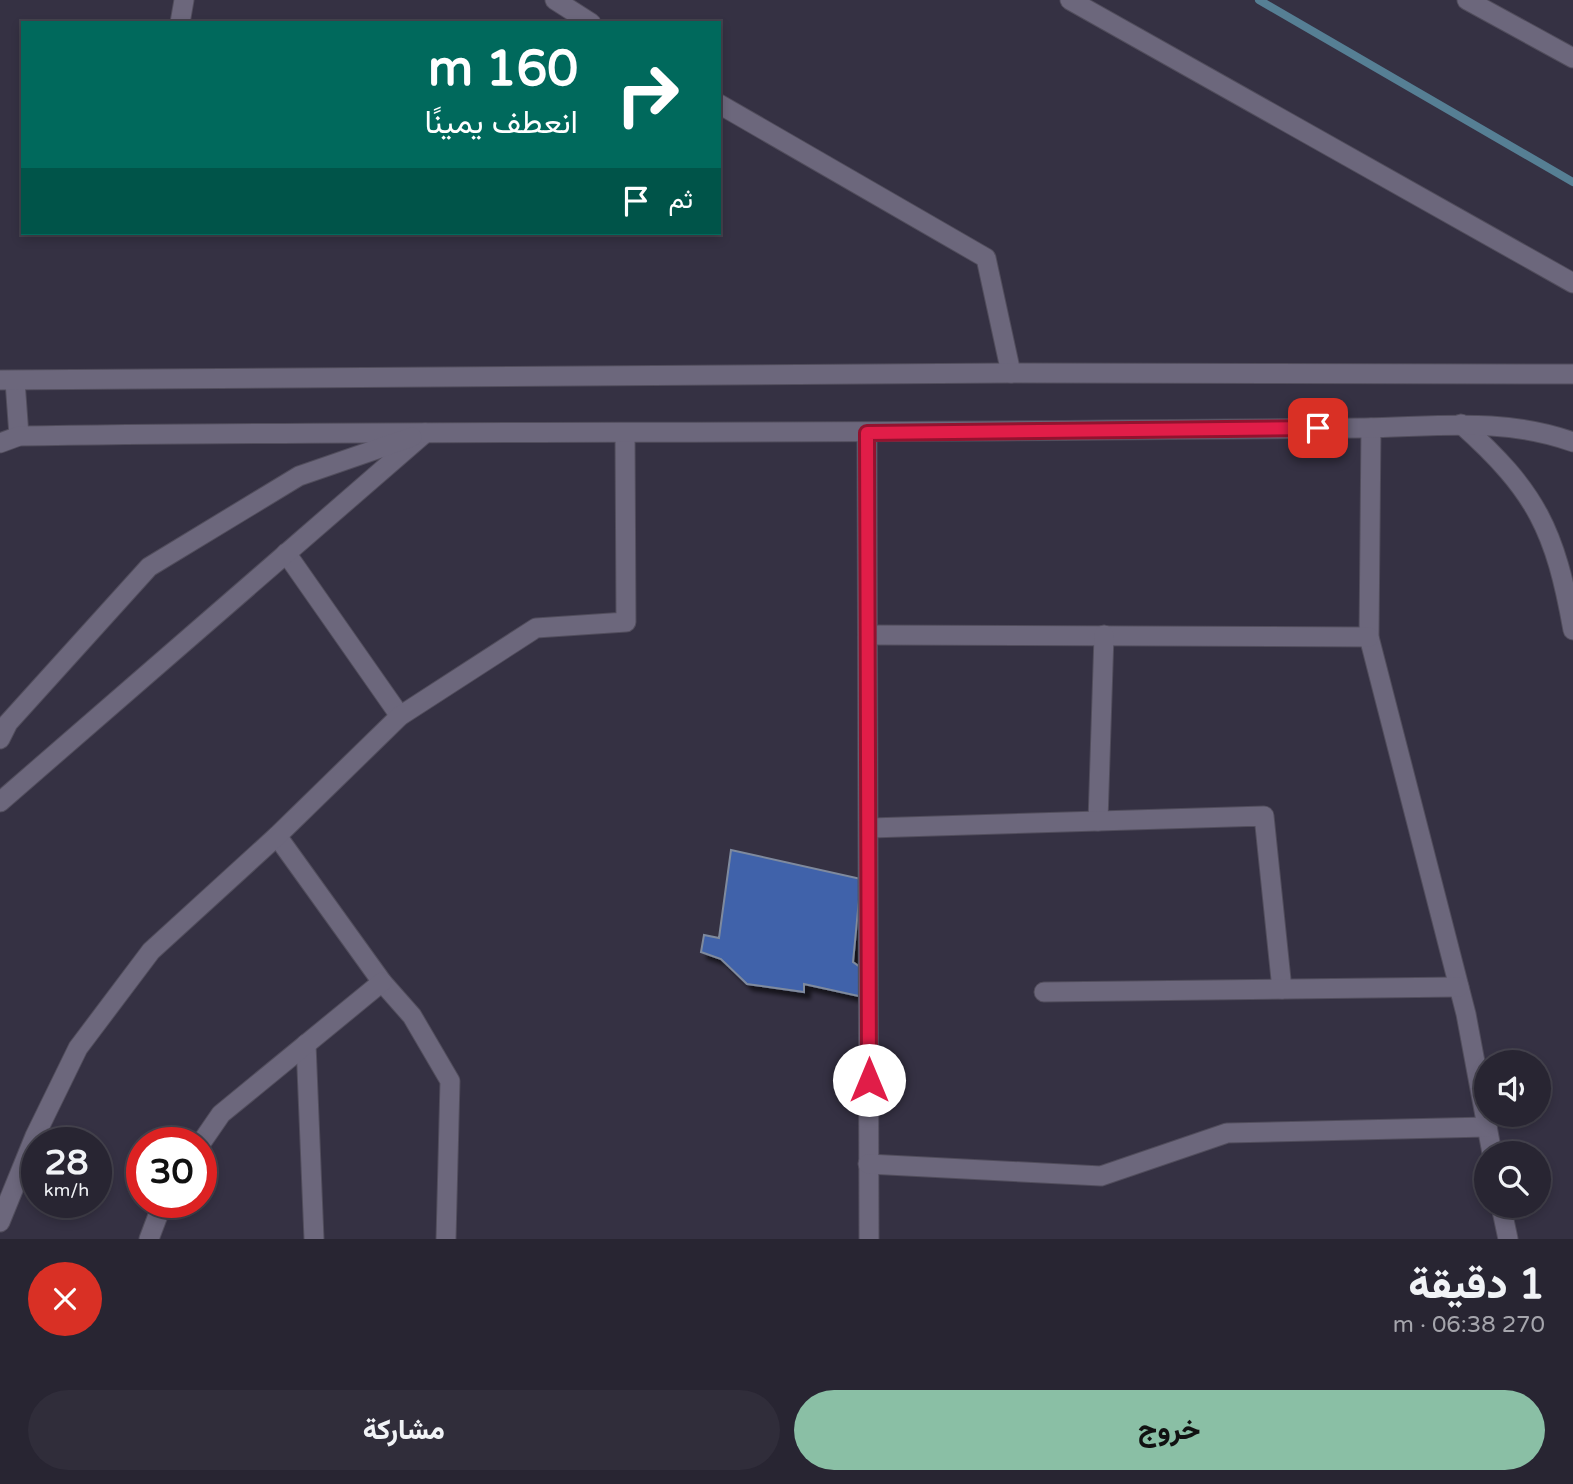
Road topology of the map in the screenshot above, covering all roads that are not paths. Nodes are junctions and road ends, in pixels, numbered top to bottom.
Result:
1 (184, 0) edge
2 (555, 0) edge
3 (1070, 0) edge
4 (1467, 0) edge
5 (180, 21) edge
6 (588, 21) edge
7 (1573, 58) edge
8 (721, 105) edge
9 (721, 117) edge
10 (740, 117) junction
11 (1573, 284) edge
12 (1011, 373) junction
13 (1573, 374) edge
14 (7, 380) edge
15 (1461, 424) junction
16 (1371, 428) junction
17 (426, 432) junction
18 (867, 433) junction
19 (625, 434) junction
20 (19, 436) junction
21 (1573, 442) edge
22 (0, 443) edge
23 (286, 553) junction
24 (1573, 630) edge
25 (869, 635) junction
26 (1104, 635) junction
27 (1369, 637) junction
28 (400, 716) junction
29 (0, 739) edge
30 (0, 802) edge
31 (1098, 821) junction
32 (870, 828) junction
33 (277, 836) junction
34 (383, 982) junction
35 (1459, 987) junction
36 (1282, 989) junction
37 (1044, 992) dead end
38 (306, 1044) junction
39 (1474, 1061) edge
40 (1474, 1126) edge
41 (212, 1127) edge
42 (868, 1164) junction
43 (157, 1218) edge
44 (1504, 1218) edge
45 (0, 1222) edge
46 (149, 1239) edge
47 (314, 1239) edge
48 (446, 1239) edge
49 (869, 1239) edge
50 (1508, 1239) edge

1 - 5 street
2 - 6 street
3 - 11 street
4 - 7 street
8 - 10 street
9 - 10 street
10 - 12 street
12 - 13 street
12 - 14 street
14 - 20 street
15 - 16 street
15 - 21 street
15 - 24 street
16 - 18 street
16 - 27 street
17 - 19 street
17 - 20 street
17 - 23 street
17 - 29 street
18 - 19 street
18 - 25 street
19 - 28 street
20 - 22 street
23 - 28 street
23 - 30 street
25 - 26 street
25 - 32 street
26 - 27 street
26 - 31 street
27 - 35 street
28 - 33 street
31 - 32 street
31 - 36 street
32 - 42 street
33 - 34 street
33 - 45 street
34 - 38 street
34 - 48 street
35 - 36 street
35 - 39 street
36 - 37 street
38 - 41 street
38 - 47 street
40 - 42 street
42 - 49 street
43 - 46 street
44 - 50 street

